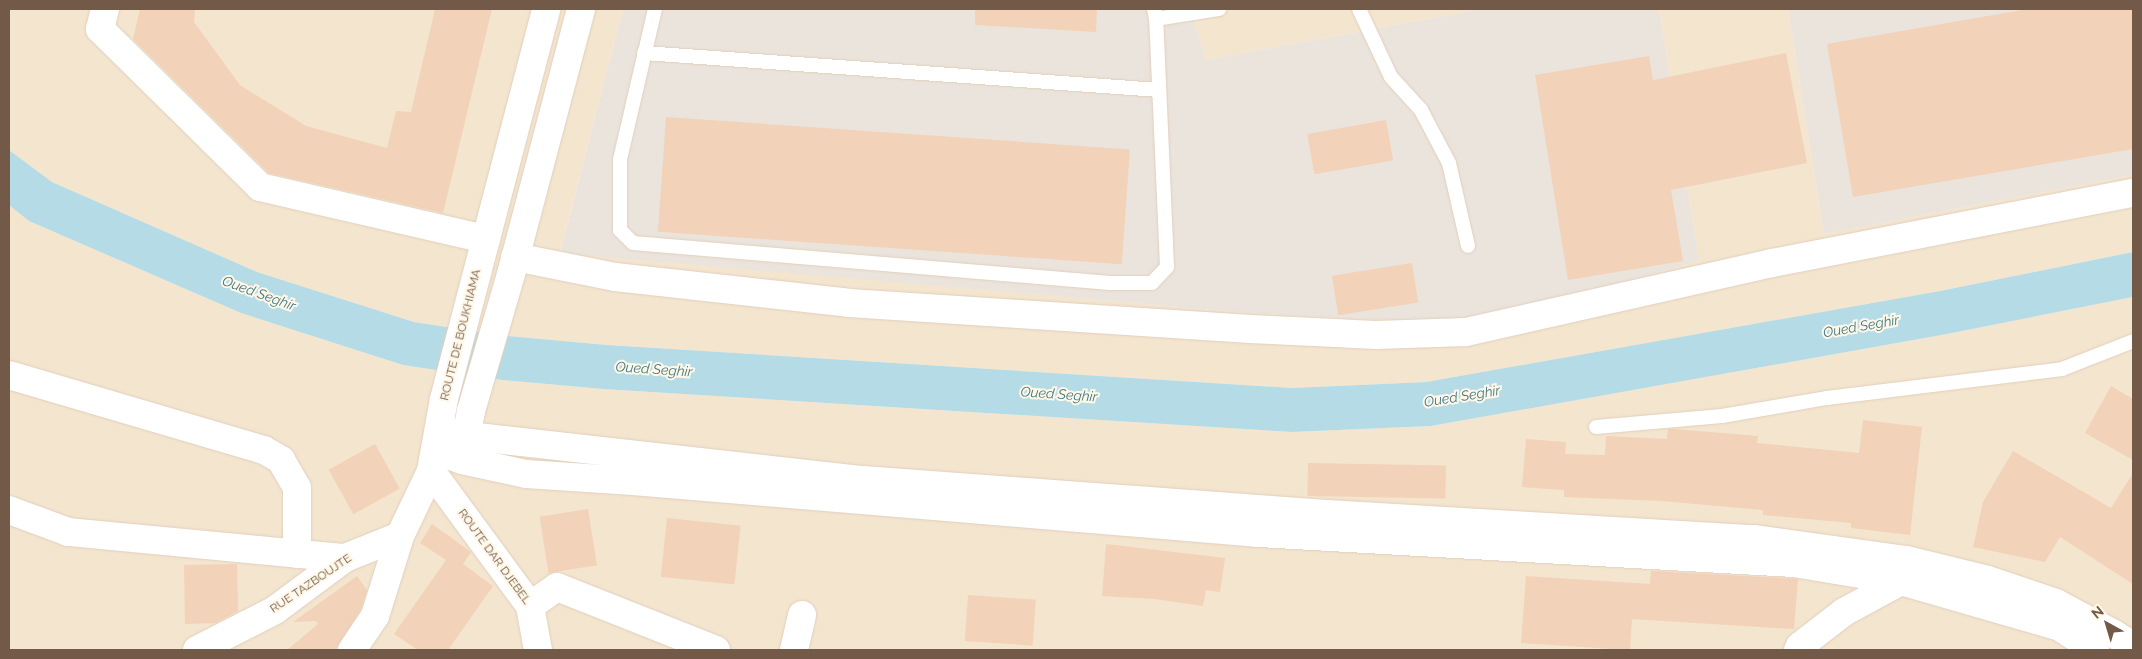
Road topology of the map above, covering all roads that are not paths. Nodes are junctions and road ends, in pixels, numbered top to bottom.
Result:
1 (104, 9) edge
2 (546, 9) edge
3 (581, 9) edge
4 (655, 9) edge
5 (1218, 9) edge
6 (1359, 9) edge
7 (1155, 14) edge
8 (644, 53) junction
9 (1159, 90) junction
10 (2133, 193) edge
11 (486, 239) junction
12 (1468, 246) dead end
13 (513, 266) junction
14 (2133, 341) edge
15 (9, 375) edge
16 (1596, 427) dead end
17 (467, 435) junction
18 (436, 451) junction
19 (9, 510) edge
20 (400, 536) junction
21 (297, 554) junction
22 (345, 558) junction
23 (1901, 582) junction
24 (530, 606) junction
25 (802, 615) dead end
26 (2133, 646) edge
27 (197, 650) edge
28 (352, 650) edge
29 (538, 650) edge
30 (716, 650) edge
31 (794, 650) edge
32 (1798, 650) edge
33 (2095, 650) edge

1 - 11 street
2 - 11 street, ROUTE DE BOUKHIAMA
3 - 13 street
4 - 8 lane
5 - 7 lane
6 - 12 lane
7 - 9 lane
8 - 9 lane
8 - 9 lane
10 - 13 street
11 - 18 street, ROUTE DE BOUKHIAMA
13 - 17 street
14 - 16 lane
15 - 21 street
17 - 18 street
17 - 23 street
17 - 26 street
18 - 20 street, ROUTE DE BOUKHIAMA
18 - 24 street, ROUTE DAR DJEBEL
19 - 21 street
20 - 22 street, RUE TAZBOUJTE
20 - 28 street, ROUTE DE BOUKHIAMA
21 - 22 street
22 - 27 street, RUE TAZBOUJTE
23 - 32 street
23 - 33 street
24 - 29 street, ROUTE DAR DJEBEL
24 - 30 street
25 - 31 street

